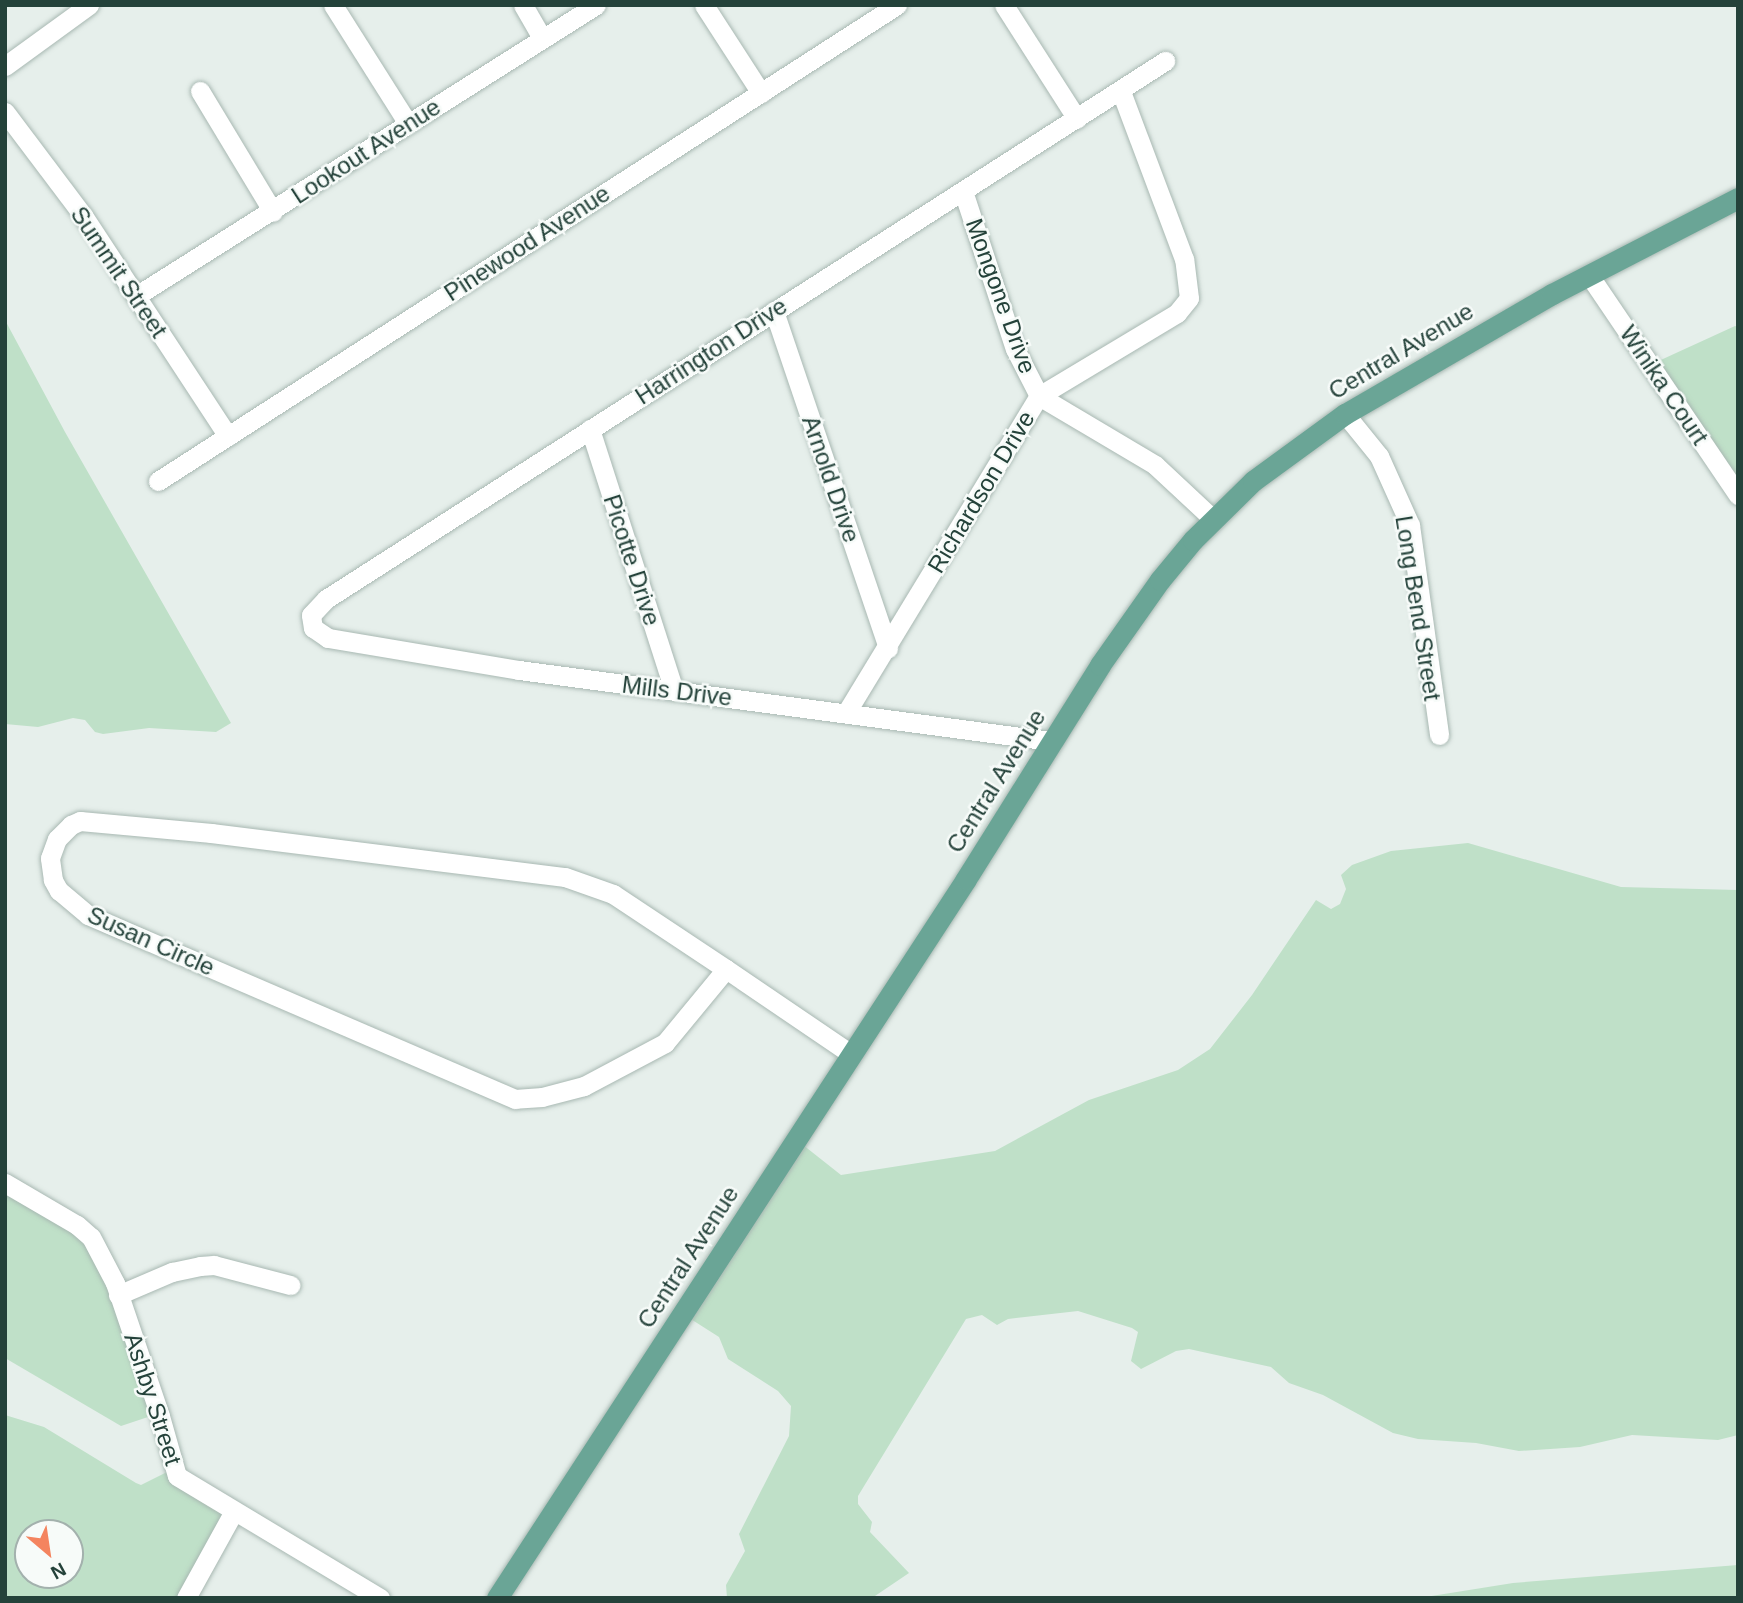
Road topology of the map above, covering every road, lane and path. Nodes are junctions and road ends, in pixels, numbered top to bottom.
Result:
1 (89, 5) edge
2 (333, 5) edge
3 (523, 5) edge
4 (596, 5) edge
5 (705, 5) edge
6 (897, 5) edge
7 (1004, 5) edge
8 (542, 37) junction
9 (1165, 61) dead end
10 (5, 66) edge
11 (200, 91) dead end
12 (1121, 91) junction
13 (761, 93) junction
14 (5, 112) edge
15 (1077, 119) junction
16 (407, 122) junction
17 (963, 191) junction
18 (1738, 198) edge
19 (273, 212) junction
20 (1589, 275) junction
21 (136, 296) junction
22 (774, 311) junction
23 (1039, 396) junction
24 (1345, 414) junction
25 (590, 429) junction
26 (228, 436) junction
27 (158, 481) dead end
28 (1738, 495) edge
29 (1213, 519) junction
30 (312, 622) joint
31 (888, 648) junction
32 (674, 691) junction
33 (846, 713) junction
34 (1439, 735) dead end
35 (1051, 741) junction
36 (726, 970) junction
37 (851, 1054) junction
38 (5, 1183) edge
39 (290, 1285) dead end
40 (118, 1296) junction
41 (234, 1511) junction
42 (186, 1598) edge
43 (380, 1598) edge
44 (497, 1598) edge

1 - 10 street
2 - 16 street
3 - 8 street
4 - 8 street, Lookout Avenue
5 - 13 street
6 - 13 street, Pinewood Avenue
7 - 15 street
8 - 16 street, Lookout Avenue
9 - 12 street, Harrington Drive
11 - 19 street
12 - 15 street, Harrington Drive
12 - 23 street, Richardson Drive
13 - 26 street, Pinewood Avenue
14 - 21 street, Summit Street
15 - 17 street, Harrington Drive
16 - 19 street, Lookout Avenue
17 - 22 street, Harrington Drive
17 - 23 street, Mongone Drive
18 - 20 main road, Central Avenue
19 - 21 street, Lookout Avenue
20 - 24 main road, Central Avenue
20 - 28 street, Winika Court
21 - 26 street, Summit Street
22 - 25 street, Harrington Drive
22 - 31 street, Arnold Drive
23 - 29 street, Mongone Drive
23 - 31 street, Richardson Drive
24 - 29 main road, Central Avenue
24 - 34 street, Long Bend Street
25 - 30 street, Harrington Drive
25 - 32 street, Picotte Drive
26 - 27 street, Pinewood Avenue
29 - 35 main road, Central Avenue
30 - 32 street, Mills Drive
31 - 33 street, Richardson Drive
32 - 33 street, Mills Drive
33 - 35 street, Mills Drive
35 - 37 main road, Central Avenue
36 - 36 street, Susan Circle
36 - 37 street, Susan Circle
37 - 44 main road, Central Avenue
38 - 40 street, Ashby Street
39 - 40 street
40 - 41 street, Ashby Street
41 - 42 street
41 - 43 street, Ashby Street

